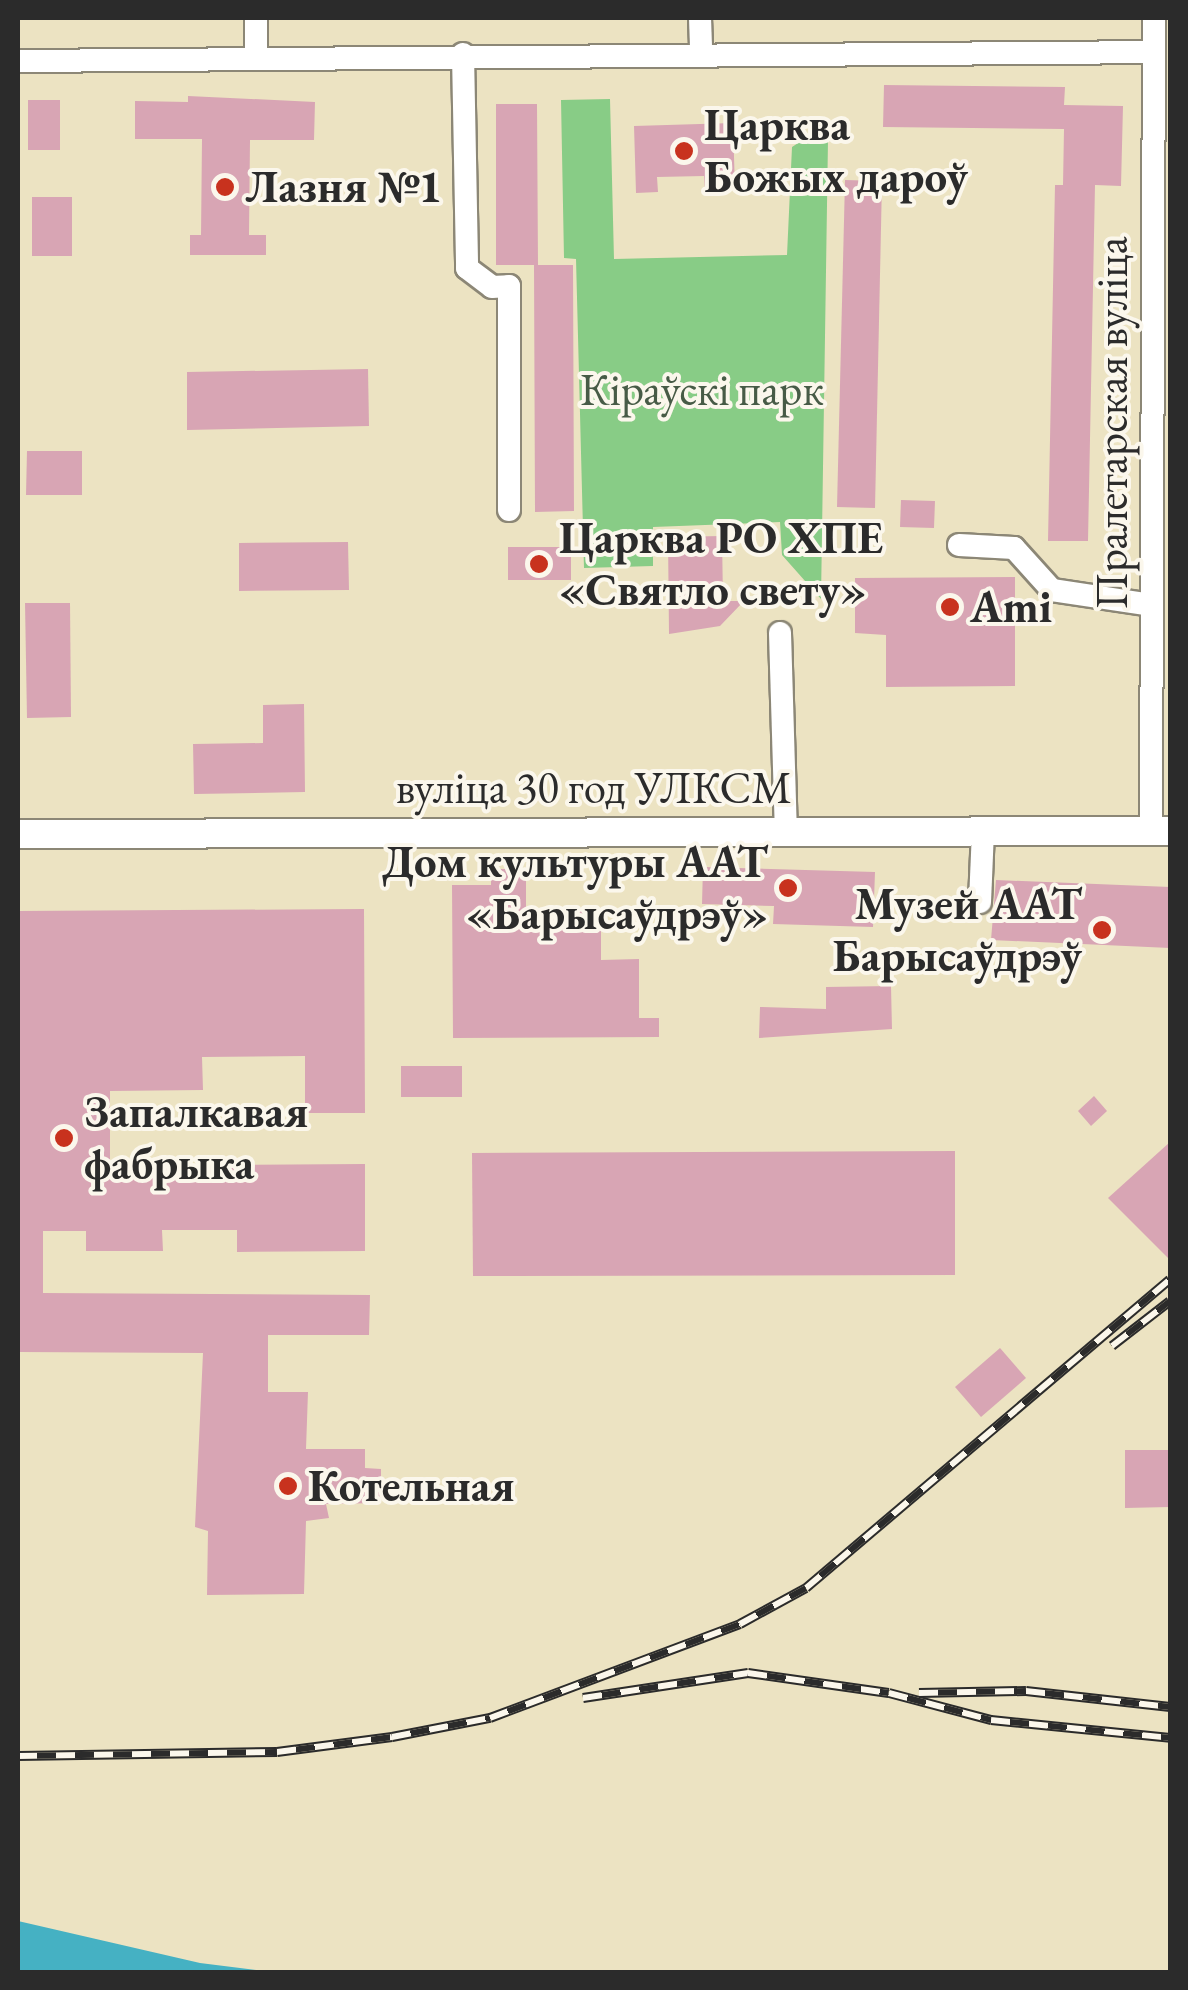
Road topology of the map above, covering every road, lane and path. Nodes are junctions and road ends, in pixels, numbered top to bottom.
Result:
1 (256, 18) edge
2 (700, 18) edge
3 (1154, 18) edge
4 (700, 52) junction
5 (1154, 52) junction
6 (464, 54) junction
7 (256, 56) junction
8 (18, 61) edge
9 (509, 510) dead end
10 (960, 544) dead end
11 (1150, 605) junction
12 (780, 634) dead end
13 (983, 829) junction
14 (786, 830) junction
15 (1161, 830) edge
16 (18, 834) edge
17 (980, 902) dead end

1 - 7 street
2 - 4 street
3 - 5 street, Пралетарская вуліца
4 - 5 street
4 - 6 street
5 - 11 street, Пралетарская вуліца
6 - 7 street
6 - 9 street
7 - 8 street
10 - 11 street
11 - 15 street, Пралетарская вуліца
12 - 14 street
13 - 14 main road, вуліца 30 год УЛКСМ
13 - 15 main road, вуліца 30 год УЛКСМ
13 - 17 street
14 - 16 main road, вуліца 30 год УЛКСМ

